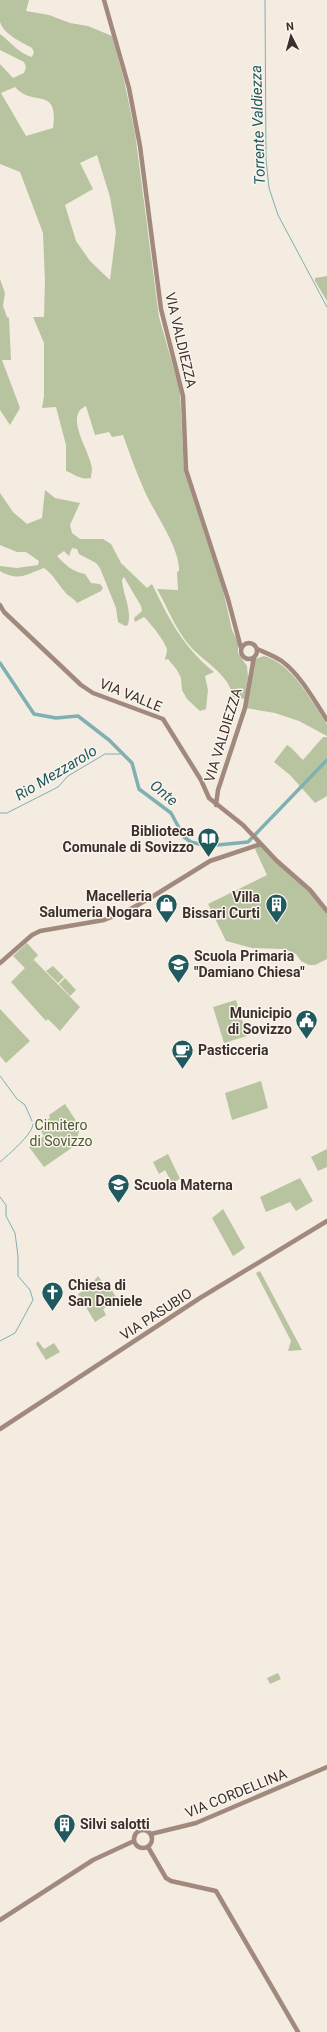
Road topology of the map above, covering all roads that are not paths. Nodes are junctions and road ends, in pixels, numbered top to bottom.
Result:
1 (104, 0) edge
2 (0, 605) edge
3 (238, 634) junction
4 (249, 642) junction
5 (241, 648) junction
6 (257, 648) junction
7 (273, 655) junction
8 (255, 656) junction
9 (244, 657) junction
10 (251, 671) junction
11 (327, 720) edge
12 (216, 805) junction
13 (260, 842) junction
14 (327, 911) edge
15 (0, 963) edge
16 (327, 1221) edge
17 (0, 1430) edge
18 (327, 1767) edge
19 (151, 1834) junction
20 (134, 1841) junction
21 (148, 1847) junction
22 (0, 1920) edge
23 (298, 2032) edge

1 - 3 street, VIA VALDIEZZA
2 - 12 street, VIA VALLE
3 - 4 street
3 - 5 street, VIA VALDIEZZA
4 - 5 street
4 - 6 street
5 - 9 street
6 - 7 street
6 - 8 street
7 - 8 street
7 - 11 street
8 - 9 street
8 - 10 street, VIA VALDIEZZA
9 - 10 street, VIA VALDIEZZA
10 - 12 street, VIA VALDIEZZA
12 - 13 street, VIA VALLE
13 - 14 street, VIA VALLE
13 - 15 street
16 - 17 street, VIA PASUBIO
18 - 19 street, VIA CORDELLINA
19 - 20 street, VIA CORDELLINA
19 - 21 street
20 - 21 street
20 - 22 street, VIA CORDELLINA
21 - 23 street

